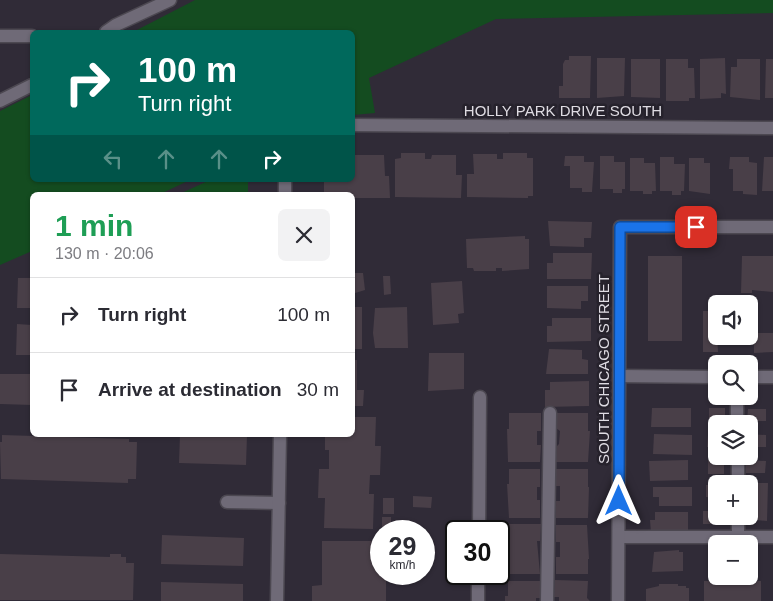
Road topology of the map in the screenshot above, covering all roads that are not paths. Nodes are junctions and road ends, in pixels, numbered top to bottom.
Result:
1 (170, 0) edge
2 (109, 30) edge
3 (0, 36) edge
4 (30, 36) edge
5 (30, 86) edge
6 (0, 100) edge
7 (355, 125) edge
8 (773, 128) edge
9 (773, 227) edge
10 (620, 376) junction
11 (708, 376) edge
12 (758, 377) edge
13 (773, 377) edge
14 (480, 397) dead end
15 (550, 413) dead end
16 (280, 437) edge
17 (227, 502) dead end
18 (279, 502) junction
19 (479, 520) edge
20 (708, 536) edge
21 (758, 536) edge
22 (773, 536) edge
23 (619, 537) junction
24 (478, 585) edge
25 (277, 601) edge
26 (478, 601) edge
27 (548, 601) edge
28 (618, 601) edge

1 - 2 street
3 - 4 street
5 - 6 street
7 - 8 street, HOLLY PARK DRIVE SOUTH
9 - 10 street, SOUTH CHICAGO STREET
10 - 11 street
10 - 23 street, SOUTH CHICAGO STREET
12 - 13 street
14 - 19 street
15 - 27 street
16 - 18 street
17 - 18 street
18 - 25 street
20 - 23 street
21 - 22 street
23 - 28 street, SOUTH CHICAGO STREET
24 - 26 street

